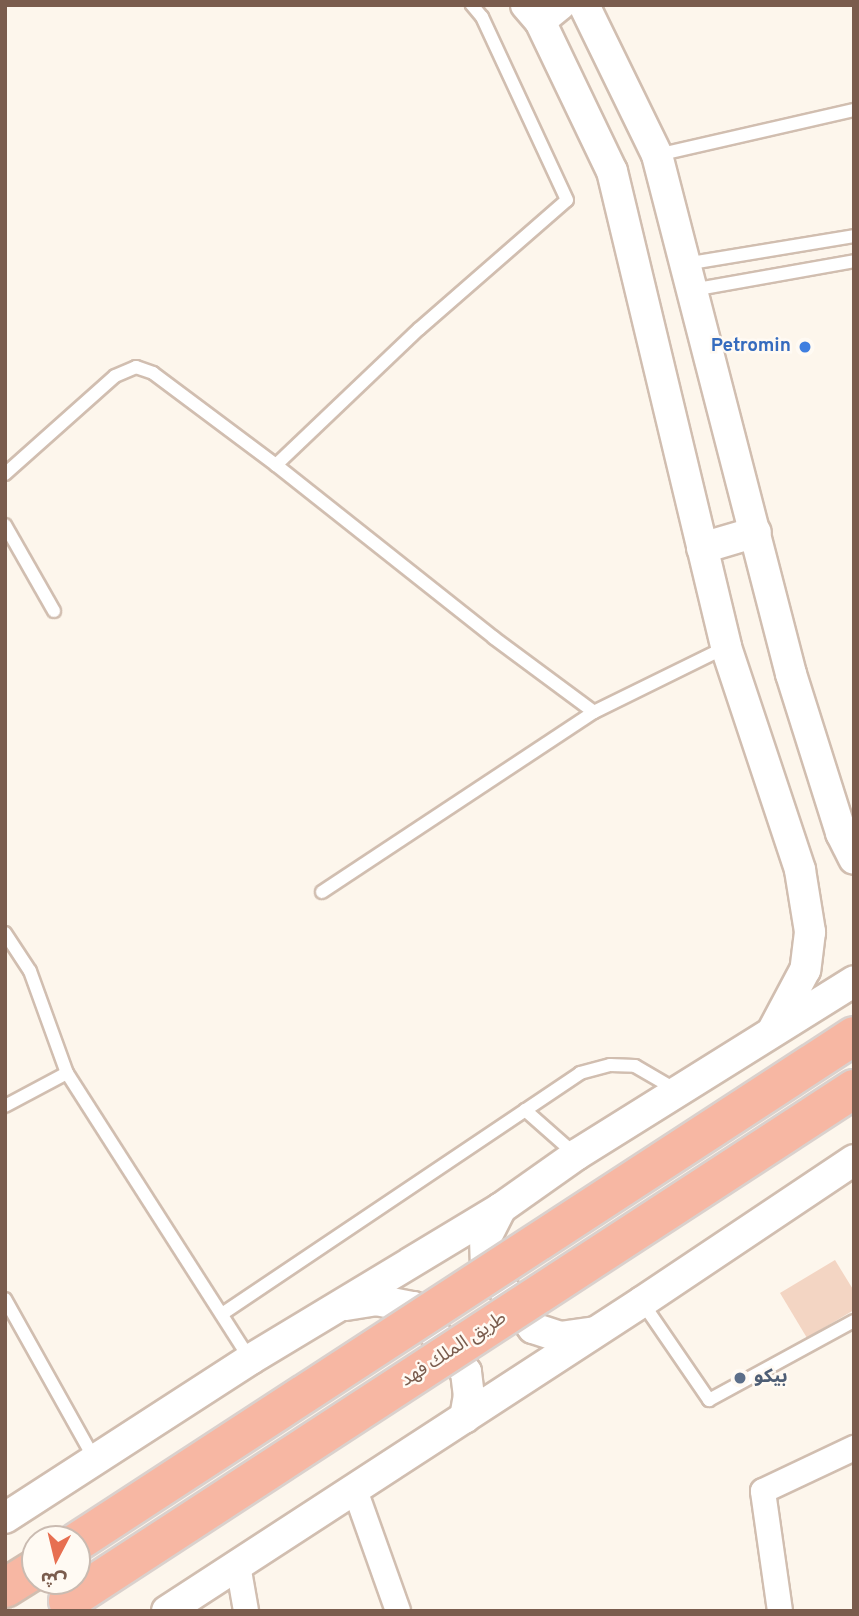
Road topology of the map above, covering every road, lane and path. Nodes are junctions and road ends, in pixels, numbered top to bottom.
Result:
1 (472, 5) edge
2 (584, 5) edge
3 (542, 11) edge
4 (854, 110) edge
5 (657, 155) junction
6 (854, 236) edge
7 (854, 261) edge
8 (688, 277) junction
9 (276, 465) junction
10 (5, 474) edge
11 (5, 525) edge
12 (756, 532) junction
13 (702, 548) junction
14 (54, 611) dead end
15 (726, 647) junction
16 (594, 712) junction
17 (854, 859) edge
18 (322, 892) dead end
19 (5, 933) edge
20 (854, 981) edge
21 (772, 1032) junction
22 (854, 1036) edge
23 (67, 1073) junction
24 (854, 1089) edge
25 (679, 1091) junction
26 (5, 1106) edge
27 (525, 1110) junction
28 (576, 1155) junction
29 (854, 1160) edge
30 (501, 1208) junction
31 (5, 1299) edge
32 (642, 1302) junction
33 (334, 1307) junction
34 (222, 1314) junction
35 (854, 1321) edge
36 (595, 1332) junction
37 (251, 1359) junction
38 (465, 1418) junction
39 (854, 1448) edge
40 (95, 1460) junction
41 (355, 1490) junction
42 (5, 1518) edge
43 (91, 1533) edge
44 (238, 1565) junction
45 (21, 1578) edge
46 (5, 1588) edge
47 (61, 1606) edge
48 (167, 1611) edge
49 (246, 1611) edge
50 (398, 1611) edge
51 (780, 1611) edge

1 - 9 lane
2 - 5 street
3 - 13 street
4 - 5 lane
5 - 8 street
6 - 8 lane
7 - 8 lane
8 - 12 street
9 - 10 lane
9 - 16 lane
11 - 14 lane
12 - 13 street
12 - 17 street
13 - 15 street
15 - 16 lane
15 - 21 street
16 - 18 lane
19 - 23 lane
20 - 21 street
21 - 25 street
22 - 43 highway, bridge
23 - 26 lane
23 - 34 lane
24 - 47 highway, طريق الملك فهد, bridge
25 - 27 lane
25 - 28 street
27 - 28 lane
27 - 34 lane
28 - 30 street
29 - 32 street
30 - 33 street
30 - 36 street
31 - 40 lane
32 - 35 lane
32 - 36 street
33 - 37 street
33 - 38 street
34 - 37 lane
36 - 38 street
37 - 40 street
38 - 41 street
39 - 51 street
40 - 42 street
41 - 44 street
41 - 50 street
44 - 48 street
44 - 49 street
45 - 46 highway

